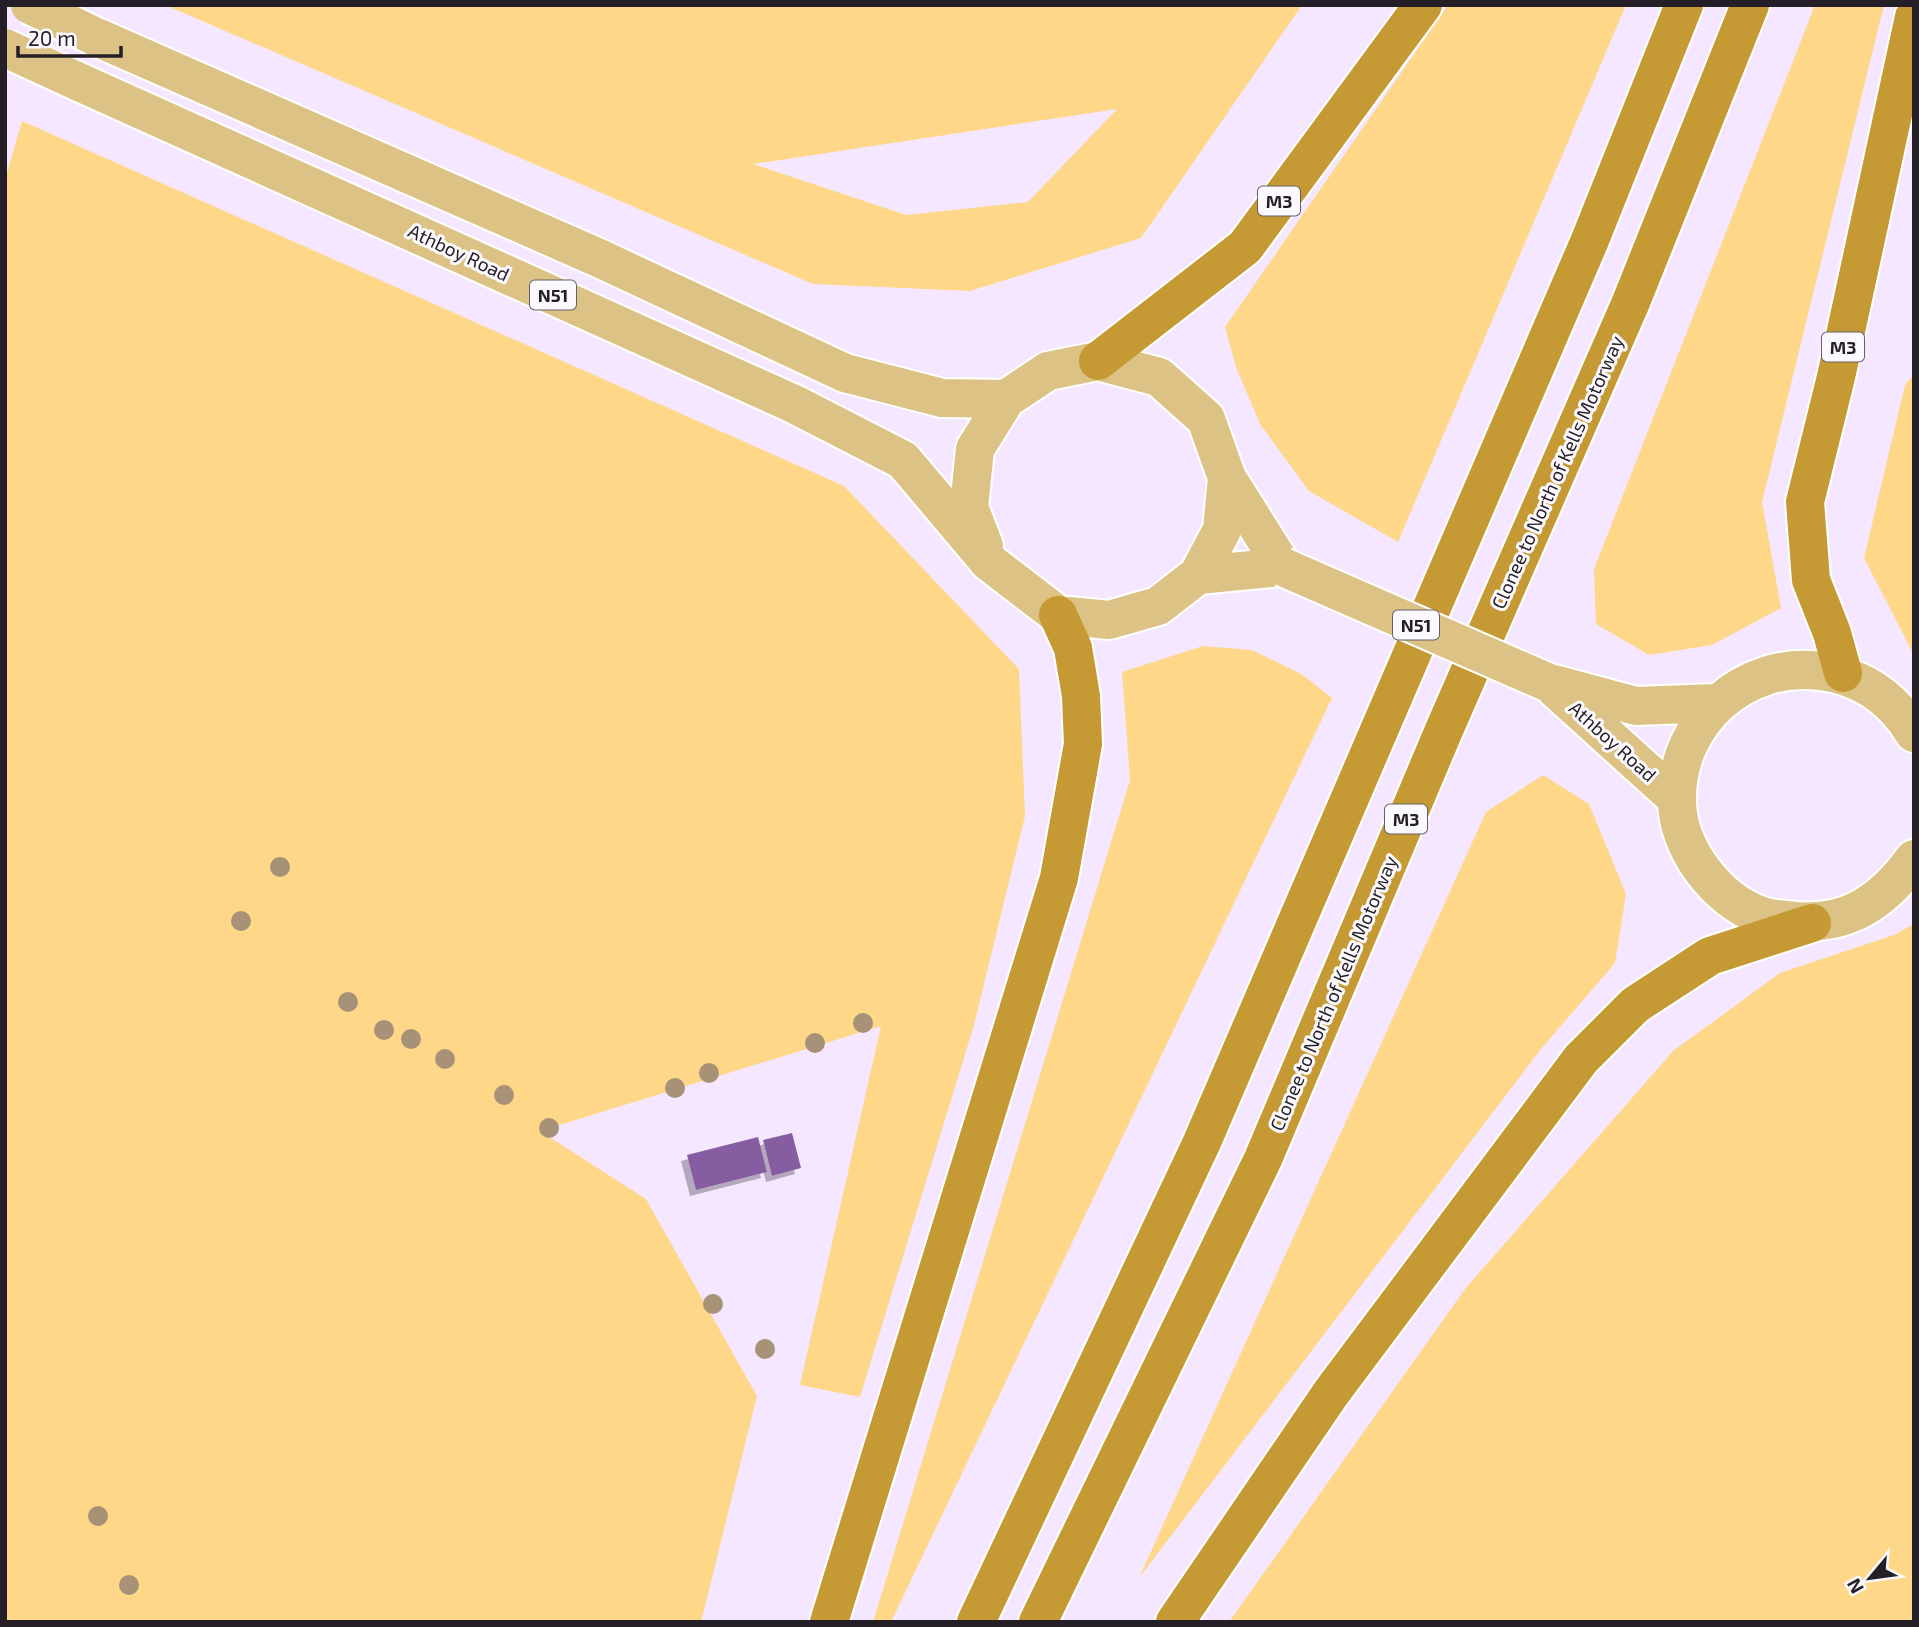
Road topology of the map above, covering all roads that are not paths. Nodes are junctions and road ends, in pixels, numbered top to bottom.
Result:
1 (30, 5) edge
2 (1423, 5) edge
3 (1684, 5) edge
4 (1750, 5) edge
5 (1914, 17) edge
6 (5, 48) edge
7 (1098, 361) junction
8 (1006, 399) junction
9 (1227, 478) junction
10 (989, 562) junction
11 (1283, 567) junction
12 (1198, 575) junction
13 (1058, 614) junction
14 (1843, 673) junction
15 (1549, 683) junction
16 (1716, 703) junction
17 (1914, 733) edge
18 (1676, 798) junction
19 (1914, 859) edge
20 (1812, 923) junction
21 (829, 1622) edge
22 (976, 1622) edge
23 (1038, 1622) edge
24 (1175, 1622) edge

1 - 8 main road, bridge
2 - 7 highway, M3
3 - 22 highway
4 - 23 highway, Clonee to North of Kells Motorway / M3
5 - 14 highway, M3
6 - 10 main road, Athboy Road / N51, bridge
7 - 8 main road
7 - 9 main road
8 - 10 main road
9 - 11 main road
9 - 12 main road
10 - 13 main road, Athboy Road / N51
11 - 12 main road, Athboy Road / N51
11 - 15 main road, Athboy Road / N51, bridge
12 - 13 main road
13 - 21 highway
14 - 16 main road, Athboy Road
14 - 17 main road
15 - 16 main road, Athboy Road / N51
15 - 18 main road, Athboy Road / N51
16 - 18 main road, Athboy Road
18 - 20 main road, Athboy Road
19 - 20 main road, Athboy Road
20 - 24 highway

